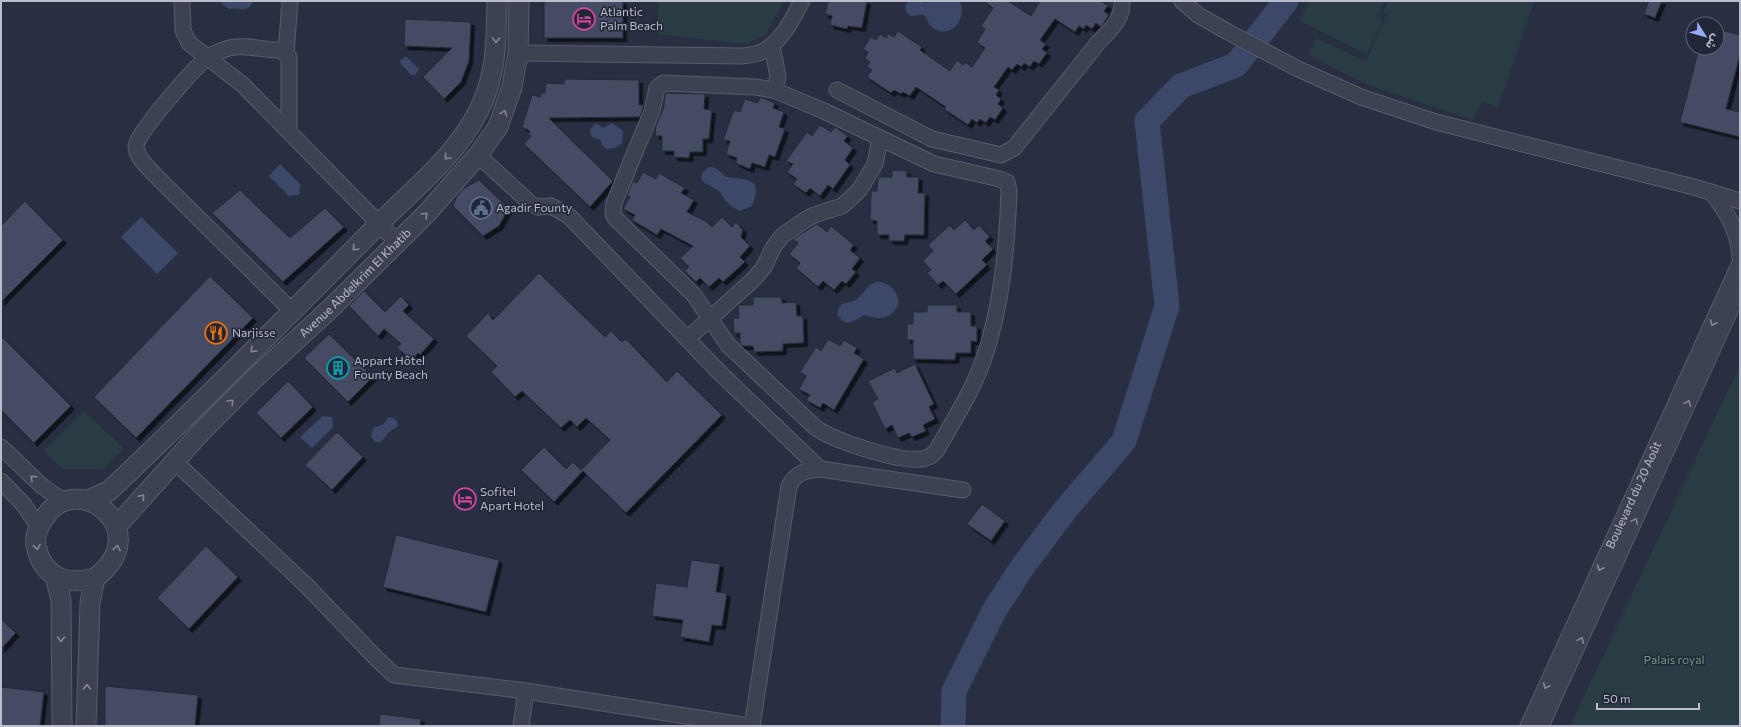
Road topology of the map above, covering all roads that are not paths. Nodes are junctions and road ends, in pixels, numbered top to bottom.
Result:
1 (182, 1) edge
2 (290, 1) edge
3 (497, 1) edge
4 (519, 1) edge
5 (802, 1) edge
6 (1122, 1) edge
7 (1182, 1) edge
8 (772, 45) junction
9 (518, 53) junction
10 (286, 54) junction
11 (207, 57) junction
12 (774, 90) junction
13 (837, 90) dead end
14 (289, 130) junction
15 (880, 139) junction
16 (478, 155) junction
17 (1712, 192) junction
18 (1740, 201) edge
19 (379, 223) junction
20 (397, 242) junction
21 (1740, 258) edge
22 (1740, 263) edge
23 (1740, 289) edge
24 (292, 311) junction
25 (710, 319) junction
26 (687, 339) junction
27 (1, 446) edge
28 (174, 461) junction
29 (820, 469) junction
30 (1, 481) edge
31 (963, 490) dead end
32 (88, 500) junction
33 (64, 501) junction
34 (38, 526) junction
35 (116, 527) junction
36 (55, 576) junction
37 (95, 578) junction
38 (526, 691) junction
39 (62, 726) edge
40 (86, 726) edge
41 (521, 726) edge
42 (751, 726) edge
43 (1528, 726) edge
44 (1541, 726) edge

1 - 11 street
2 - 10 street
3 -> 19 street, Avenue Abdelkrim El Khatib
4 - 9 street, Avenue Abdelkrim El Khatib
5 - 8 street
6 - 13 street
7 - 17 street
8 - 9 street
8 - 12 street
16 -> 9 street, Avenue Abdelkrim El Khatib
10 - 11 street
10 - 14 street
11 - 14 street
11 - 24 street
12 - 15 street
12 - 25 street
14 - 19 street
15 - 25 street
15 - 25 street
20 -> 16 street, Avenue Abdelkrim El Khatib
16 - 26 street
17 - 18 street
17 - 21 street
19 - 20 street
19 -> 24 street, Avenue Abdelkrim El Khatib
28 -> 20 street, Avenue Abdelkrim El Khatib
22 -> 43 street, Boulevard du 20 Août
44 -> 23 street, Boulevard du 20 Août
24 -> 32 street, Avenue Abdelkrim El Khatib
25 - 26 street
26 - 29 street
33 -> 27 street
35 -> 28 street, Avenue Abdelkrim El Khatib
28 - 38 street
29 - 31 street
29 - 42 street
30 - 34 street
32 - 33 street
32 - 35 street
33 - 34 street
34 -> 36 street
37 -> 35 street
36 - 37 street
36 -> 39 street
40 -> 37 street
38 - 41 street
38 - 42 street

